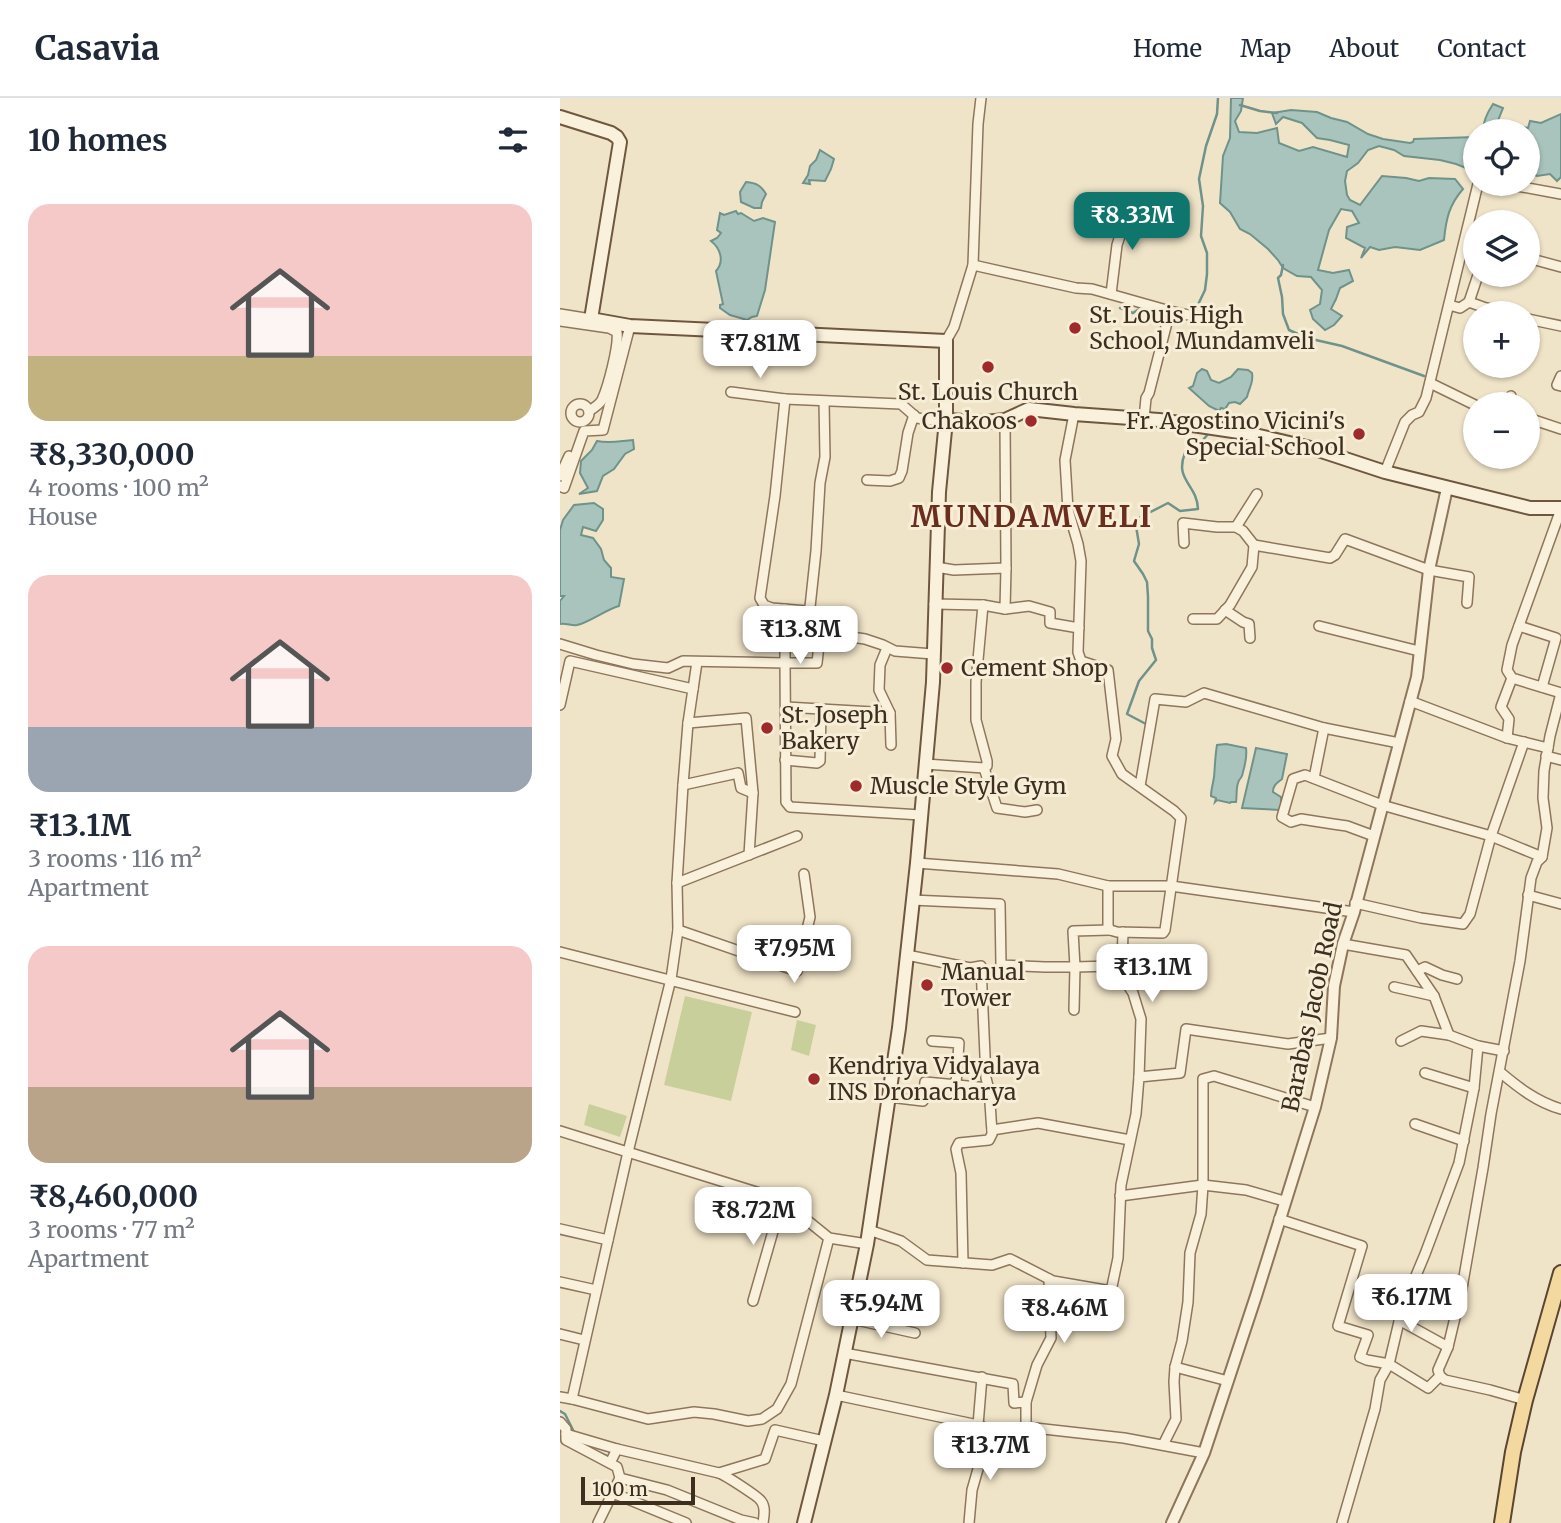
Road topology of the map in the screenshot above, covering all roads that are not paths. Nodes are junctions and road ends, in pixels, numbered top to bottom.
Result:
1 (981, 98) edge
2 (560, 117) edge
3 (1540, 190) edge
4 (1561, 194) edge
5 (1475, 196) edge
6 (1163, 218) dead end
7 (1540, 261) edge
8 (973, 265) junction
9 (1561, 267) edge
10 (1111, 295) junction
11 (1449, 305) junction
12 (1463, 306) edge
13 (1170, 311) junction
14 (560, 314) edge
15 (1198, 317) dead end
16 (591, 319) junction
17 (560, 321) edge
18 (1540, 322) edge
19 (630, 326) junction
20 (1561, 326) edge
21 (946, 341) junction
22 (1561, 376) edge
23 (1430, 383) junction
24 (1561, 386) edge
25 (731, 392) dead end
26 (785, 399) junction
27 (1463, 399) edge
28 (824, 401) junction
29 (1074, 414) junction
30 (914, 415) junction
31 (586, 417) junction
32 (1005, 419) junction
33 (1144, 419) junction
34 (605, 420) junction
35 (946, 420) junction
36 (1540, 422) edge
37 (1561, 429) edge
38 (1385, 472) junction
39 (560, 475) edge
40 (867, 480) dead end
41 (560, 486) edge
42 (1447, 488) junction
43 (1257, 494) dead end
44 (1561, 508) edge
45 (1236, 527) junction
46 (1184, 543) dead end
47 (1254, 545) junction
48 (936, 567) junction
49 (1006, 568) junction
50 (1429, 570) junction
51 (1467, 603) dead end
52 (934, 604) junction
53 (983, 605) junction
54 (785, 609) junction
55 (1005, 609) junction
56 (1225, 610) junction
57 (1193, 619) dead end
58 (1319, 626) dead end
59 (1519, 626) junction
60 (1079, 628) junction
61 (1250, 638) dead end
62 (560, 644) edge
63 (887, 648) junction
64 (1419, 651) junction
65 (933, 654) junction
66 (698, 662) junction
67 (785, 663) junction
68 (1512, 678) junction
69 (1542, 687) junction
70 (693, 689) junction
71 (1561, 693) edge
72 (1410, 701) junction
73 (560, 705) edge
74 (786, 707) junction
75 (821, 709) junction
76 (890, 713) junction
77 (688, 723) junction
78 (1324, 727) junction
79 (1507, 738) junction
80 (1524, 742) junction
81 (1399, 743) junction
82 (891, 745) dead end
83 (1547, 752) junction
84 (785, 760) junction
85 (1561, 760) edge
86 (925, 764) junction
87 (984, 768) junction
88 (1314, 778) junction
89 (683, 785) junction
90 (1140, 786) junction
91 (753, 793) junction
92 (1382, 806) junction
93 (1037, 810) dead end
94 (921, 815) junction
95 (797, 836) dead end
96 (1374, 836) junction
97 (1491, 836) junction
98 (750, 855) junction
99 (1542, 857) junction
100 (917, 863) junction
101 (804, 874) dead end
102 (677, 883) junction
103 (1108, 886) junction
104 (1171, 886) junction
105 (1528, 895) junction
106 (912, 900) junction
107 (1561, 904) edge
108 (1354, 907) junction
109 (678, 930) junction
110 (1110, 930) junction
111 (1124, 933) junction
112 (1342, 944) junction
113 (560, 952) edge
114 (907, 955) junction
115 (1185, 964) dead end
116 (1001, 965) junction
117 (1122, 965) junction
118 (981, 966) junction
119 (1075, 967) junction
120 (1417, 971) junction
121 (671, 979) junction
122 (1457, 979) dead end
123 (1394, 987) dead end
124 (1434, 996) junction
125 (1074, 1010) dead end
126 (795, 1012) dead end
127 (1449, 1035) junction
128 (1331, 1038) junction
129 (932, 1041) dead end
130 (1401, 1041) dead end
131 (1478, 1046) junction
132 (1504, 1051) junction
133 (1500, 1072) junction
134 (1425, 1073) dead end
135 (1139, 1077) junction
136 (956, 1084) junction
137 (989, 1088) junction
138 (1475, 1088) junction
139 (889, 1097) junction
140 (1315, 1107) junction
141 (1561, 1109) edge
142 (1415, 1124) dead end
143 (992, 1130) junction
144 (560, 1131) edge
145 (1130, 1140) junction
146 (1464, 1141) junction
147 (628, 1152) junction
148 (1203, 1185) junction
149 (1120, 1196) junction
150 (782, 1200) junction
151 (1284, 1201) junction
152 (1279, 1219) junction
153 (560, 1229) edge
154 (869, 1230) junction
155 (829, 1238) junction
156 (608, 1240) junction
157 (867, 1244) junction
158 (964, 1263) junction
159 (1561, 1273) edge
160 (1049, 1279) junction
161 (560, 1282) edge
162 (596, 1290) junction
163 (753, 1301) dead end
164 (852, 1319) junction
165 (1399, 1320) junction
166 (915, 1333) dead end
167 (560, 1334) edge
168 (584, 1339) junction
169 (1448, 1347) junction
170 (844, 1353) junction
171 (1390, 1364) junction
172 (1175, 1367) junction
173 (982, 1377) junction
174 (1440, 1377) junction
175 (1228, 1381) junction
176 (836, 1395) junction
177 (560, 1397) edge
178 (572, 1399) junction
179 (1525, 1400) junction
180 (1026, 1402) junction
181 (560, 1422) edge
182 (978, 1424) junction
183 (1026, 1427) junction
184 (566, 1434) junction
185 (985, 1440) junction
186 (824, 1441) junction
187 (1163, 1445) junction
188 (617, 1449) junction
189 (1204, 1452) junction
190 (610, 1464) junction
191 (719, 1473) junction
192 (620, 1478) junction
193 (613, 1493) junction
194 (598, 1523) edge
195 (686, 1523) edge
196 (751, 1523) edge
197 (763, 1523) edge
198 (804, 1523) edge
199 (969, 1523) edge
200 (1172, 1523) edge
201 (1342, 1523) edge
202 (1502, 1523) edge

1 - 8 street
2 - 16 main road
3 - 4 street
5 - 11 street
6 - 10 street
7 - 9 street
8 - 10 street
8 - 21 street
10 - 13 street
11 - 12 street
11 - 23 street
13 - 15 street
13 - 33 street
14 - 16 street
16 - 19 main road
17 - 31 street
18 - 20 street
19 - 21 main road
19 - 34 street
21 - 35 main road
22 - 24 street
23 - 27 street
23 - 38 street
25 - 26 street
26 - 28 street
26 - 54 street
28 - 30 street
28 - 54 street
29 - 32 main road
29 - 33 main road
29 - 60 street
30 - 35 street
30 - 40 street
31 - 34 street
31 - 39 street
32 - 35 main road
32 - 49 street
33 - 38 main road
34 - 41 street
35 - 48 main road
36 - 37 street
38 - 42 main road
42 - 44 main road
42 - 50 street, Barabas Jacob Road
43 - 45 street
44 - 59 street
45 - 46 street
45 - 47 street
47 - 50 street
47 - 56 street
48 - 49 street
48 - 52 main road
49 - 55 street
50 - 51 street
50 - 64 street, Barabas Jacob Road
52 - 53 street
52 - 65 main road
53 - 55 street
53 - 87 street
54 - 67 street
55 - 60 street
56 - 57 street
56 - 61 street
58 - 64 street
59 - 68 street
59 - 69 street
60 - 90 street
62 - 66 street
63 - 65 street
63 - 67 street
63 - 76 street
64 - 72 street, Barabas Jacob Road
65 - 86 main road
66 - 67 street
66 - 70 street
67 - 74 street
68 - 69 street
68 - 79 street
69 - 71 street
70 - 73 street
70 - 77 street
71 - 83 street
72 - 79 street
72 - 81 street, Barabas Jacob Road
74 - 75 street
74 - 84 street
75 - 76 street
75 - 84 street
76 - 82 street
77 - 89 street
77 - 91 street
78 - 81 street
78 - 88 street
78 - 90 street
79 - 80 street
80 - 83 street
80 - 97 street
81 - 92 street, Barabas Jacob Road
83 - 85 street
83 - 99 street
84 - 94 street
86 - 87 street
86 - 94 main road
87 - 93 street
88 - 92 street
88 - 96 street
89 - 91 street
89 - 102 street
90 - 104 street
91 - 98 street
92 - 96 street, Barabas Jacob Road
92 - 97 street
94 - 100 main road
95 - 98 street
96 - 108 street, Barabas Jacob Road
97 - 99 street
97 - 108 street
98 - 102 street
99 - 105 street
100 - 103 street
100 - 106 main road
101 - 109 street
102 - 109 street
103 - 104 street
103 - 110 street
104 - 108 street
104 - 111 street
105 - 107 street
105 - 132 street
106 - 114 main road
106 - 116 street
108 - 112 street, Barabas Jacob Road
109 - 121 street
110 - 111 street
110 - 119 street
111 - 117 street
112 - 120 street
112 - 128 street, Barabas Jacob Road
113 - 121 street
114 - 118 street
114 - 139 main road
115 - 117 street
116 - 118 street
116 - 119 street
117 - 119 street
117 - 135 street
118 - 137 street
119 - 125 street
120 - 122 street
120 - 124 street
121 - 126 street
121 - 147 street
123 - 124 street
124 - 127 street
127 - 130 street
127 - 131 street
128 - 135 street
128 - 140 street, Barabas Jacob Road
129 - 136 street
131 - 132 street
131 - 138 street
132 - 133 street
133 - 141 street
133 - 169 street
134 - 138 street
135 - 145 street
136 - 137 street
136 - 139 street
137 - 143 street
138 - 146 street
139 - 154 main road
140 - 148 street
140 - 151 street, Barabas Jacob Road
142 - 146 street
143 - 145 street
143 - 158 street
144 - 147 street
145 - 149 street
146 - 165 street
147 - 150 street
147 - 156 street
148 - 149 street
148 - 151 street
148 - 172 street
149 - 160 street
150 - 155 street
150 - 163 street
151 - 152 street, Barabas Jacob Road
152 - 171 street
152 - 175 street, Barabas Jacob Road
153 - 156 street
154 - 157 main road
154 - 158 street
155 - 157 street
155 - 178 street
156 - 162 street
157 - 164 main road
158 - 160 street
159 - 179 main road
160 - 180 street
161 - 162 street
162 - 168 street
164 - 166 street
164 - 170 main road
165 - 169 street
165 - 171 street
167 - 168 street
168 - 178 street
169 - 174 street
170 - 173 street
170 - 176 main road
171 - 174 street
171 - 201 street
172 - 175 street
172 - 187 street
173 - 180 street
173 - 182 street
174 - 179 street
175 - 189 street, Barabas Jacob Road
176 - 182 street
176 - 186 main road
177 - 178 street
179 - 202 main road
180 - 183 street
181 - 184 street
182 - 185 street
183 - 185 street
183 - 187 street
184 - 188 street
184 - 190 street
185 - 199 street
186 - 191 street
186 - 198 main road
187 - 189 street
188 - 190 street
188 - 191 street
189 - 200 street, Barabas Jacob Road
190 - 192 street
191 - 197 street
192 - 193 street
192 - 196 street
193 - 194 street
193 - 195 street

